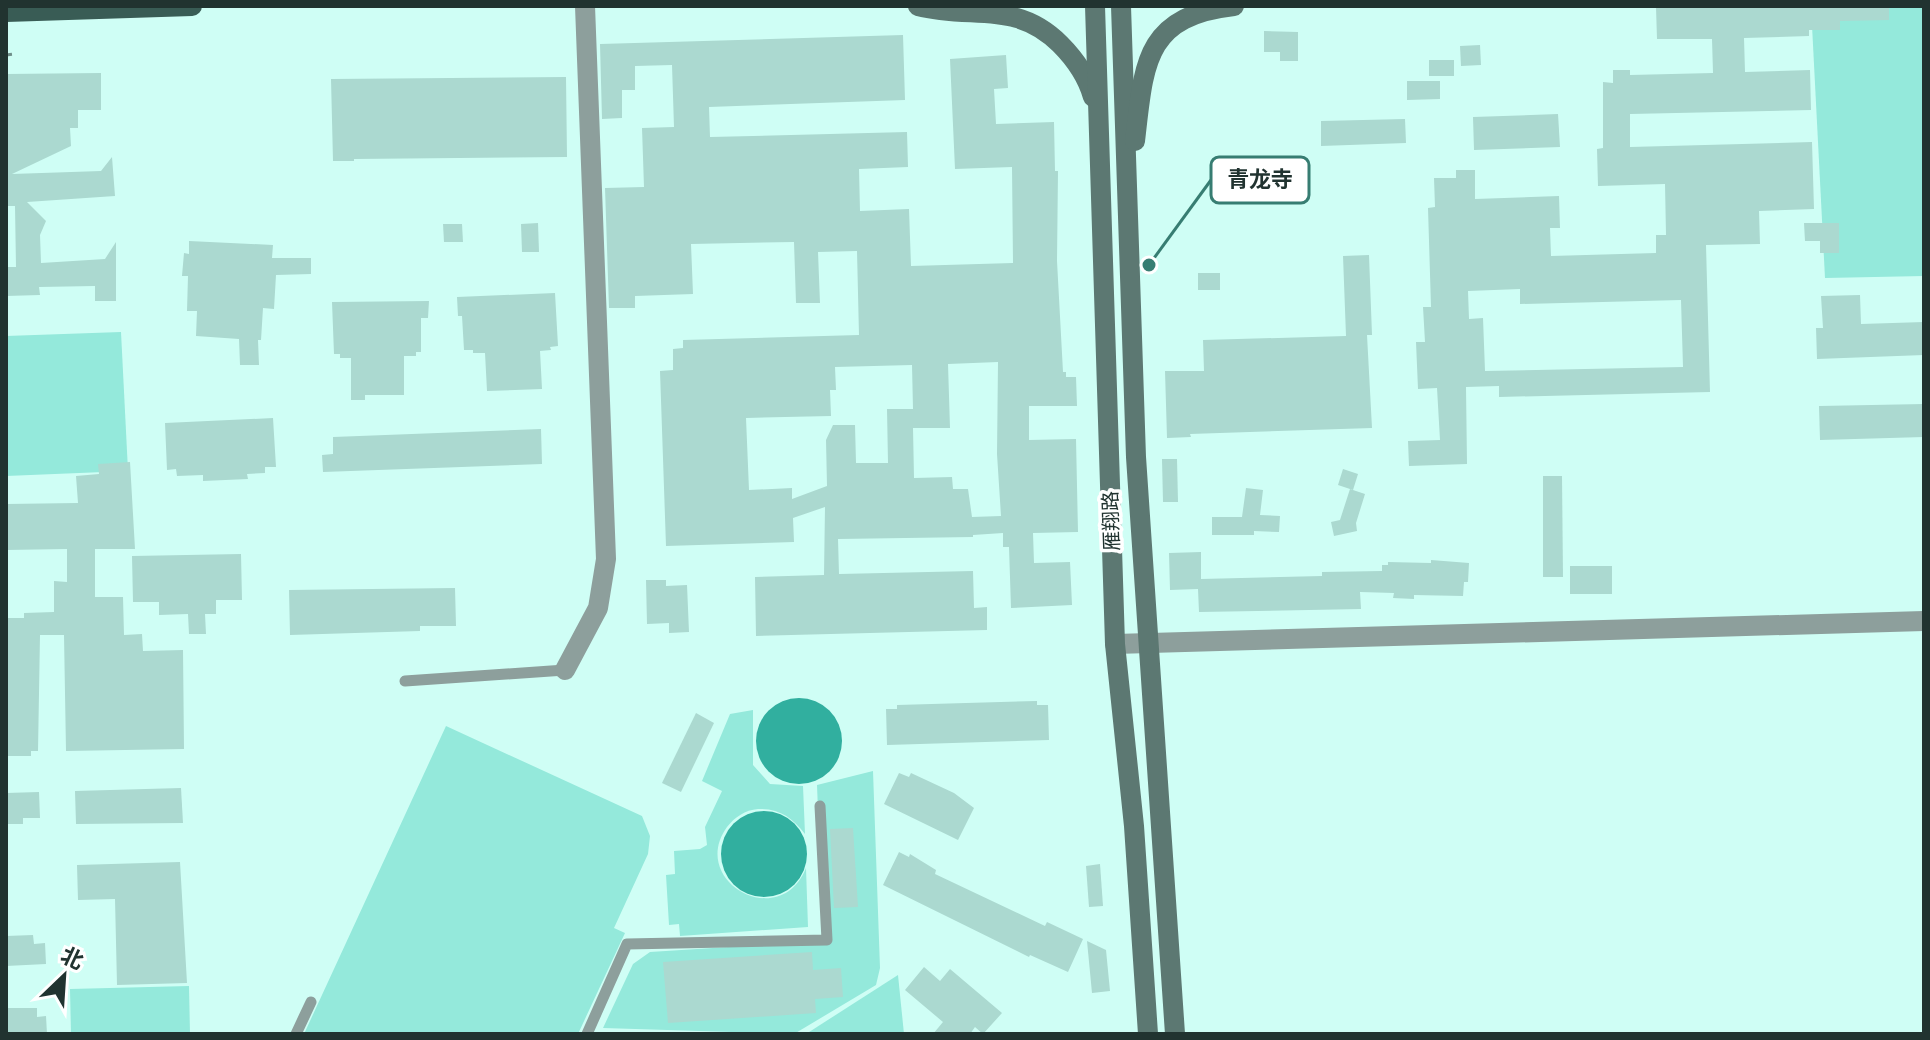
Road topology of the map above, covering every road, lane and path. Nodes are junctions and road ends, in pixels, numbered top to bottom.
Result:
1 (192, 6) edge
2 (585, 6) edge
3 (918, 6) edge
4 (1095, 6) edge
5 (1121, 6) edge
6 (1234, 6) edge
7 (6, 12) edge
8 (15, 54) dead end
9 (6, 55) edge
10 (1098, 115) junction
11 (1127, 204) junction
12 (1924, 621) edge
13 (1115, 644) junction
14 (1147, 644) junction
15 (565, 670) joint
16 (405, 681) dead end
17 (820, 806) dead end
18 (311, 1002) dead end
19 (296, 1034) edge
20 (587, 1034) edge
21 (1148, 1034) edge
22 (1175, 1034) edge

1 - 7 main road
2 - 15 street
3 - 10 main road
4 - 10 main road, 雁翔路
5 - 11 main road, 雁翔路
6 - 11 main road
8 - 9 path
10 - 13 main road, 雁翔路
11 - 14 main road, 雁翔路
12 - 14 street
13 - 14 street
13 - 21 main road, 雁翔路
14 - 22 main road, 雁翔路
15 - 16 lane
17 - 20 lane
18 - 19 lane

